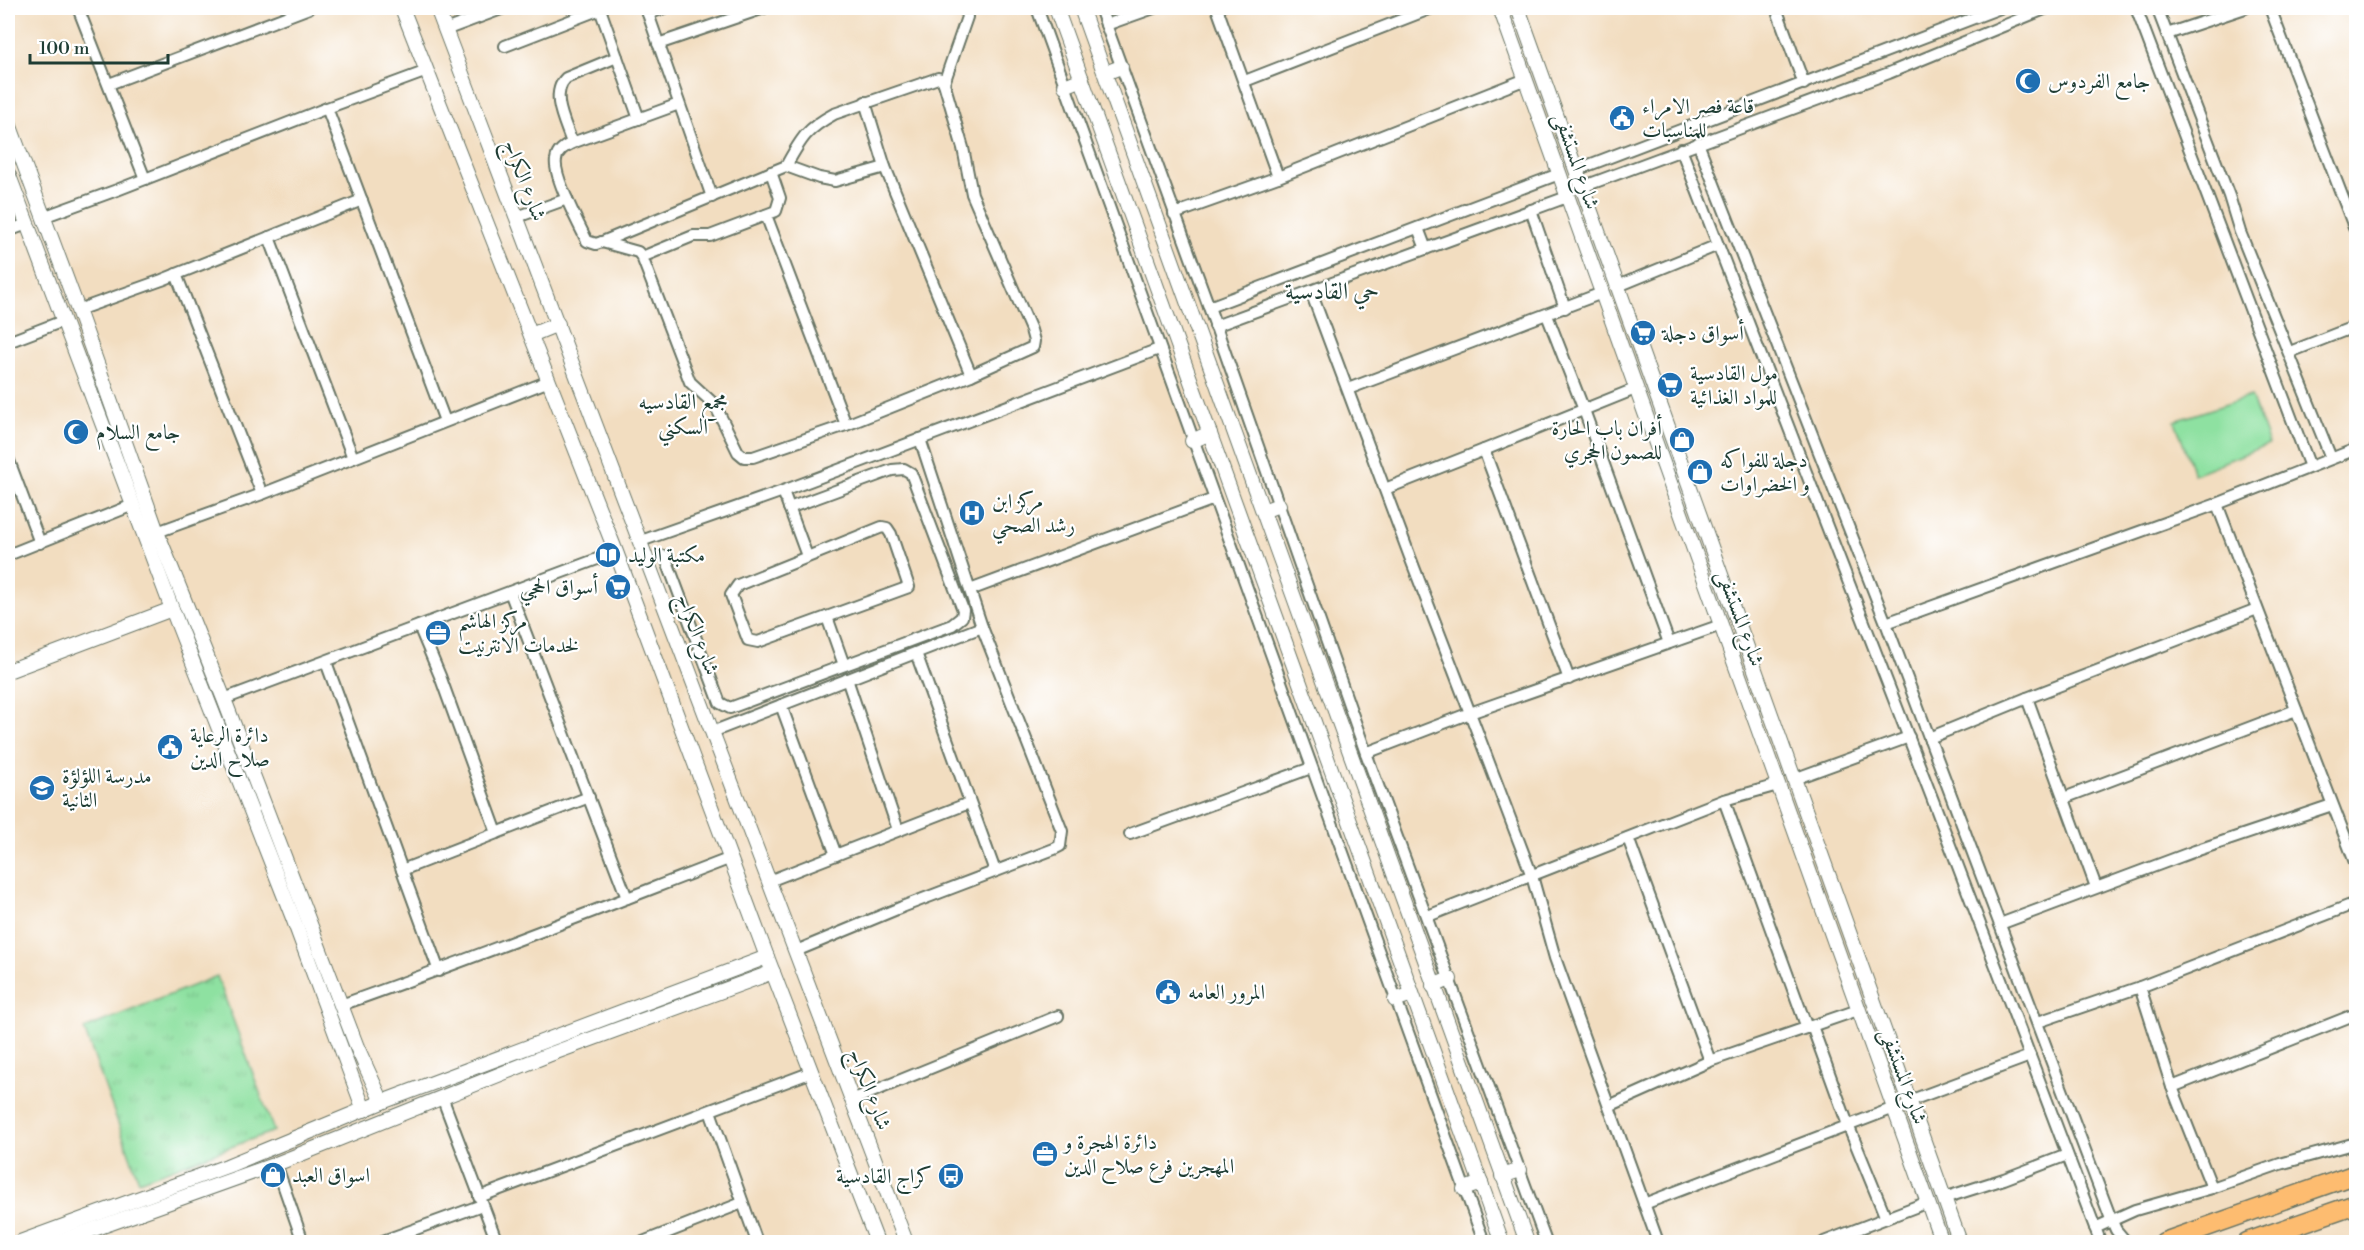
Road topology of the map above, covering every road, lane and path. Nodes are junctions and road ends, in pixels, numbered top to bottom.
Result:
1 (78, 8) edge
2 (309, 8) edge
3 (402, 8) edge
4 (437, 8) edge
5 (504, 8) edge
6 (601, 8) edge
7 (664, 8) edge
8 (764, 8) edge
9 (966, 8) edge
10 (1036, 8) edge
11 (1056, 8) edge
12 (1081, 8) edge
13 (1100, 8) edge
14 (1154, 8) edge
15 (1217, 8) edge
16 (1432, 8) edge
17 (1500, 8) edge
18 (1518, 8) edge
19 (1776, 8) edge
20 (2000, 8) edge
21 (2047, 8) edge
22 (2136, 8) edge
23 (2157, 8) edge
24 (2244, 8) edge
25 (2270, 8) edge
26 (647, 11) edge
27 (1106, 25) junction
28 (445, 30) junction
29 (2167, 34) junction
30 (658, 44) junction
31 (505, 46) dead end
32 (1881, 55) junction
33 (617, 57) junction
34 (1121, 67) junction
35 (427, 71) junction
36 (1889, 73) junction
37 (1105, 74) junction
38 (1082, 79) junction
39 (1526, 80) junction
40 (1245, 81) junction
41 (944, 83) junction
42 (109, 84) junction
43 (1804, 84) junction
44 (1065, 86) junction
45 (1775, 95) junction
46 (866, 102) junction
47 (679, 104) junction
48 (327, 108) junction
49 (1781, 113) junction
50 (639, 119) junction
51 (8, 121) edge
52 (572, 143) junction
53 (1698, 143) junction
54 (1681, 149) junction
55 (786, 166) junction
56 (885, 167) junction
57 (1576, 170) junction
58 (771, 172) junction
59 (8, 173) edge
60 (1560, 174) junction
61 (1278, 177) junction
62 (145, 179) junction
63 (1582, 187) junction
64 (712, 197) junction
65 (1567, 197) junction
66 (567, 199) junction
67 (362, 200) junction
68 (1531, 210) junction
69 (1174, 214) junction
70 (766, 215) junction
71 (43, 217) junction
72 (517, 218) junction
73 (2354, 219) edge
74 (27, 224) junction
75 (1418, 228) junction
76 (8, 231) edge
77 (2240, 232) junction
78 (2356, 232) edge
79 (269, 237) junction
80 (2224, 237) junction
81 (602, 242) junction
82 (1718, 245) junction
83 (1426, 249) junction
84 (642, 257) junction
85 (1173, 262) junction
86 (1151, 270) junction
87 (176, 274) junction
88 (1618, 285) junction
89 (1311, 292) junction
90 (1602, 293) junction
91 (1209, 307) junction
92 (1565, 308) junction
93 (78, 310) junction
94 (1546, 315) junction
95 (63, 321) junction
96 (558, 324) junction
97 (1215, 326) junction
98 (2356, 326) edge
99 (531, 335) junction
100 (8, 342) edge
101 (1159, 349) junction
102 (2290, 352) junction
103 (98, 366) junction
104 (83, 372) junction
105 (971, 375) junction
106 (549, 381) junction
107 (1348, 388) junction
108 (1635, 389) junction
109 (1584, 410) junction
110 (1802, 413) junction
111 (1786, 419) junction
112 (445, 421) junction
113 (846, 425) junction
114 (1210, 434) junction
115 (920, 439) junction
116 (1192, 441) junction
117 (2356, 449) edge
118 (1484, 450) junction
119 (1679, 455) junction
120 (8, 458) edge
121 (352, 458) junction
122 (2331, 458) junction
123 (1662, 461) junction
124 (2310, 467) junction
125 (1385, 489) junction
126 (783, 491) junction
127 (262, 494) junction
128 (1214, 499) junction
129 (2217, 504) junction
130 (133, 505) junction
131 (1279, 505) junction
132 (789, 508) junction
133 (1263, 511) junction
134 (157, 532) junction
135 (641, 542) junction
136 (40, 543) junction
137 (616, 552) junction
138 (8, 555) edge
139 (665, 556) dead end
140 (807, 556) junction
141 (970, 590) junction
142 (510, 592) junction
143 (172, 609) junction
144 (2257, 609) junction
145 (827, 617) junction
146 (1886, 623) junction
147 (1721, 625) junction
148 (419, 627) junction
149 (982, 627) junction
150 (1669, 643) junction
151 (916, 653) junction
152 (326, 662) junction
153 (844, 665) junction
154 (8, 671) edge
155 (1569, 679) junction
156 (847, 680) junction
157 (2027, 698) junction
158 (224, 699) junction
159 (781, 705) junction
160 (2296, 710) junction
161 (1470, 713) junction
162 (712, 732) junction
163 (1909, 737) junction
164 (1929, 738) junction
165 (243, 751) junction
166 (1366, 753) junction
167 (229, 755) junction
168 (1311, 768) junction
169 (252, 773) junction
170 (238, 778) junction
171 (1794, 779) junction
172 (1778, 784) junction
173 (1951, 795) junction
174 (589, 797) junction
175 (2064, 798) junction
176 (1724, 800) junction
177 (969, 803) junction
178 (1934, 803) junction
179 (2332, 805) junction
180 (1370, 811) junction
181 (1349, 819) junction
182 (898, 831) junction
183 (497, 833) junction
184 (1130, 834) dead end
185 (1628, 838) junction
186 (837, 855) junction
187 (731, 858) junction
188 (2356, 866) edge
189 (402, 870) junction
190 (995, 871) junction
191 (1532, 876) junction
192 (769, 882) junction
193 (1831, 884) junction
194 (2096, 887) junction
195 (1816, 890) junction
196 (627, 898) junction
197 (2356, 903) edge
198 (1428, 916) junction
199 (2000, 924) junction
200 (796, 951) junction
201 (767, 957) junction
202 (439, 971) junction
203 (773, 972) junction
204 (1450, 979) junction
205 (1433, 986) junction
206 (2140, 987) junction
207 (1412, 994) junction
208 (1395, 1000) junction
209 (340, 1005) junction
210 (1858, 1010) junction
211 (2356, 1014) edge
212 (1058, 1016) dead end
213 (2038, 1022) junction
214 (1809, 1027) junction
215 (357, 1047) junction
216 (546, 1049) junction
217 (343, 1053) junction
218 (2030, 1056) junction
219 (1710, 1061) junction
220 (812, 1072) junction
221 (2172, 1087) junction
222 (442, 1097) junction
223 (852, 1100) junction
224 (1909, 1101) junction
225 (382, 1102) junction
226 (1609, 1106) junction
227 (1894, 1108) junction
228 (364, 1110) junction
229 (710, 1111) junction
230 (862, 1125) junction
231 (1848, 1125) junction
232 (836, 1135) junction
233 (1923, 1141) junction
234 (2356, 1143) edge
235 (1908, 1146) junction
236 (2067, 1155) junction
237 (276, 1164) junction
238 (227, 1166) junction
239 (1520, 1170) junction
240 (2356, 1174) edge
241 (1503, 1176) junction
242 (231, 1180) junction
243 (1481, 1184) junction
244 (2212, 1188) junction
245 (1464, 1189) junction
246 (2295, 1197) junction
247 (1944, 1198) junction
248 (481, 1201) junction
249 (1928, 1202) junction
250 (742, 1203) junction
251 (1644, 1204) junction
252 (2356, 1204) edge
253 (2245, 1213) junction
254 (1886, 1218) junction
255 (2111, 1219) junction
256 (2305, 1222) junction
257 (2095, 1227) junction
258 (2252, 1241) edge
259 (20, 1242) edge
260 (58, 1242) edge
261 (303, 1242) edge
262 (380, 1242) edge
263 (497, 1242) edge
264 (643, 1242) edge
265 (757, 1242) edge
266 (877, 1242) edge
267 (906, 1242) edge
268 (1484, 1242) edge
269 (1502, 1242) edge
270 (1527, 1242) edge
271 (1546, 1242) edge
272 (1658, 1242) edge
273 (1824, 1242) edge
274 (1942, 1242) edge
275 (1960, 1242) edge
276 (2099, 1242) edge
277 (2126, 1242) edge
278 (2164, 1242) edge

1 - 42 street
2 - 42 street
3 - 35 street
4 - 28 street, شارع الكراج
5 - 28 street
6 - 31 street
6 - 33 street
7 - 26 street
8 - 30 street
9 - 41 street
10 - 44 street
11 - 38 street
12 - 37 street
13 - 27 street
14 - 27 street
15 - 40 street
16 - 40 street
17 - 39 street, شارع المستشفى
18 - 57 street, شارع المستشفى
19 - 43 street
20 - 32 street
21 - 36 street
22 - 80 street
23 - 29 street
24 - 29 street
25 - 73 street
26 - 30 street
27 - 34 street
28 - 72 street, شارع الكراج
29 - 77 street
30 - 47 street
32 - 36 street
32 - 43 street
33 - 50 street
33 - 52 street
34 - 37 street
34 - 69 street
35 - 48 street
35 - 99 street
36 - 49 street
37 - 85 street
38 - 44 street
38 - 86 street
39 - 60 street, شارع المستشفى
39 - 61 street
40 - 61 street
41 - 46 street
41 - 105 street
42 - 62 street
43 - 45 street
44 - 101 street
45 - 49 street
45 - 57 street
46 - 55 street
46 - 56 street
47 - 50 street
47 - 64 street
48 - 62 street
48 - 67 street
49 - 53 street
50 - 52 street
51 - 71 street
52 - 66 street
53 - 54 street
53 - 110 street
54 - 63 street
54 - 82 street
55 - 56 street
55 - 58 street
56 - 105 street
57 - 63 street, شارع المستشفى
58 - 64 street
58 - 70 street
59 - 74 street
60 - 65 street, شارع المستشفى
60 - 75 street
61 - 69 street
62 - 71 street
63 - 88 street, شارع المستشفى
64 - 81 street
65 - 68 street
65 - 90 street, شارع المستشفى
66 - 72 street
66 - 81 street
67 - 79 street
67 - 112 street
68 - 83 street
68 - 92 street
69 - 91 street
70 - 84 street
70 - 113 street
71 - 93 street
72 - 96 street, شارع الكراج
73 - 78 street
74 - 76 street
74 - 95 street
75 - 83 street
75 - 91 street
77 - 80 street
77 - 102 street
79 - 87 street
79 - 121 street
80 - 124 street
81 - 84 street
82 - 88 street
82 - 111 street
83 - 89 street
84 - 113 street
85 - 86 street
85 - 133 street
86 - 114 street
87 - 93 street
87 - 127 street
88 - 119 street, شارع المستشفى
89 - 97 street
89 - 107 street
90 - 92 street
90 - 108 street, شارع المستشفى
91 - 97 street
92 - 94 street
93 - 103 street
94 - 107 street
94 - 109 street
95 - 100 street
95 - 104 street
96 - 99 street
96 - 135 street, شارع الكراج
97 - 131 street
98 - 102 street
99 - 106 street
101 - 115 street
101 - 116 street
102 - 122 street
103 - 104 street
103 - 134 street
104 - 130 street
105 - 113 street
106 - 112 street
106 - 137 street
107 - 125 street
108 - 109 street
108 - 123 street, شارع المستشفى
109 - 118 street
109 - 150 street
110 - 111 street
110 - 146 street
111 - 163 street
112 - 121 street
114 - 116 street
114 - 181 street
115 - 126 street
115 - 141 street
116 - 128 street
117 - 122 street
118 - 125 street
118 - 155 street
119 - 123 street
119 - 171 street, شارع المستشفى
120 - 136 street
121 - 127 street
122 - 124 street
123 - 147 street, شارع المستشفى
124 - 129 street
125 - 161 street
126 - 132 street
126 - 135 street
127 - 134 street
128 - 141 street
128 - 168 street
129 - 144 street
129 - 146 street
130 - 136 street
130 - 143 street
131 - 133 street
131 - 166 street
132 - 140 street
132 - 153 street
133 - 180 street
134 - 158 street
135 - 162 street, شارع الكراج
136 - 138 street
137 - 142 street
137 - 187 street
139 - 153 street
140 - 145 street
140 - 145 street
141 - 149 street
142 - 148 street
142 - 174 street
143 - 154 street
143 - 167 street
144 - 157 street
144 - 160 street
145 - 153 street
146 - 164 street
147 - 150 street
147 - 172 street, شارع المستشفى
148 - 152 street
148 - 183 street
149 - 151 street
149 - 190 street
150 - 155 street
151 - 156 street
151 - 177 street
152 - 158 street
152 - 189 street
155 - 161 street
156 - 159 street
156 - 182 street
157 - 164 street
157 - 175 street
158 - 165 street
159 - 162 street
159 - 186 street
160 - 175 street
160 - 179 street
161 - 166 street
161 - 191 street
162 - 192 street, شارع الكراج
163 - 171 street
163 - 178 street
164 - 173 street
165 - 167 street
165 - 169 street
166 - 198 street
167 - 170 street
168 - 184 street
168 - 208 street
169 - 170 street
169 - 209 street
170 - 217 street
171 - 193 street, شارع المستشفى
172 - 176 street
172 - 195 street, شارع المستشفى
173 - 178 street
173 - 199 street
174 - 183 street
174 - 196 street
175 - 194 street
176 - 185 street
176 - 214 street
177 - 182 street
177 - 190 street
178 - 218 street
179 - 188 street
179 - 194 street
180 - 181 street
180 - 205 street
181 - 207 street
182 - 186 street
183 - 189 street
185 - 191 street
185 - 219 street
186 - 192 street
187 - 196 street
187 - 201 street
189 - 202 street
190 - 200 street
191 - 198 street
191 - 226 street
192 - 200 street, شارع الكراج
193 - 195 street
193 - 224 street, شارع المستشفى
194 - 199 street
195 - 210 street, شارع المستشفى
196 - 202 street
197 - 206 street
198 - 204 street
199 - 213 street
200 - 223 street, شارع الكراج
201 - 203 street
201 - 216 street
202 - 209 street
203 - 216 street
203 - 220 street
204 - 205 street
204 - 239 street
205 - 241 street
206 - 213 street
206 - 221 street
207 - 208 street
207 - 243 street
208 - 245 street
209 - 215 street
210 - 214 street
210 - 227 street, شارع المستشفى
211 - 221 street
212 - 223 street
213 - 255 street
214 - 219 street
214 - 231 street
215 - 217 street
215 - 225 street
216 - 222 street
216 - 225 street
217 - 228 street
218 - 224 street
218 - 236 street
219 - 226 street
220 - 229 street
220 - 232 street
221 - 244 street
222 - 237 street
222 - 248 street
223 - 230 street, شارع الكراج
224 - 233 street, شارع المستشفى
225 - 228 street
226 - 251 street
227 - 231 street
227 - 235 street, شارع المستشفى
228 - 238 street
229 - 248 street
229 - 250 street
230 - 232 street
230 - 267 street, شارع الكراج
231 - 251 street
231 - 254 street
232 - 266 street
233 - 235 street
233 - 247 street, شارع المستشفى
234 - 244 street
235 - 249 street, شارع المستشفى
236 - 247 street
236 - 257 street
237 - 242 street
237 - 261 street
238 - 242 street
238 - 259 street
239 - 241 street
239 - 271 street
240 - 246 main road
241 - 270 street
242 - 260 street
243 - 245 street
243 - 269 street
244 - 255 street
245 - 268 street
246 - 253 main road
246 - 256 main road
247 - 275 street, شارع المستشفى
248 - 262 street
248 - 263 street
249 - 254 street
249 - 274 street, شارع المستشفى
250 - 264 street
250 - 265 street
251 - 272 street
252 - 256 main road
253 - 258 main road
253 - 278 main road
254 - 273 street
255 - 257 street
255 - 277 street
256 - 258 main road
257 - 276 street

